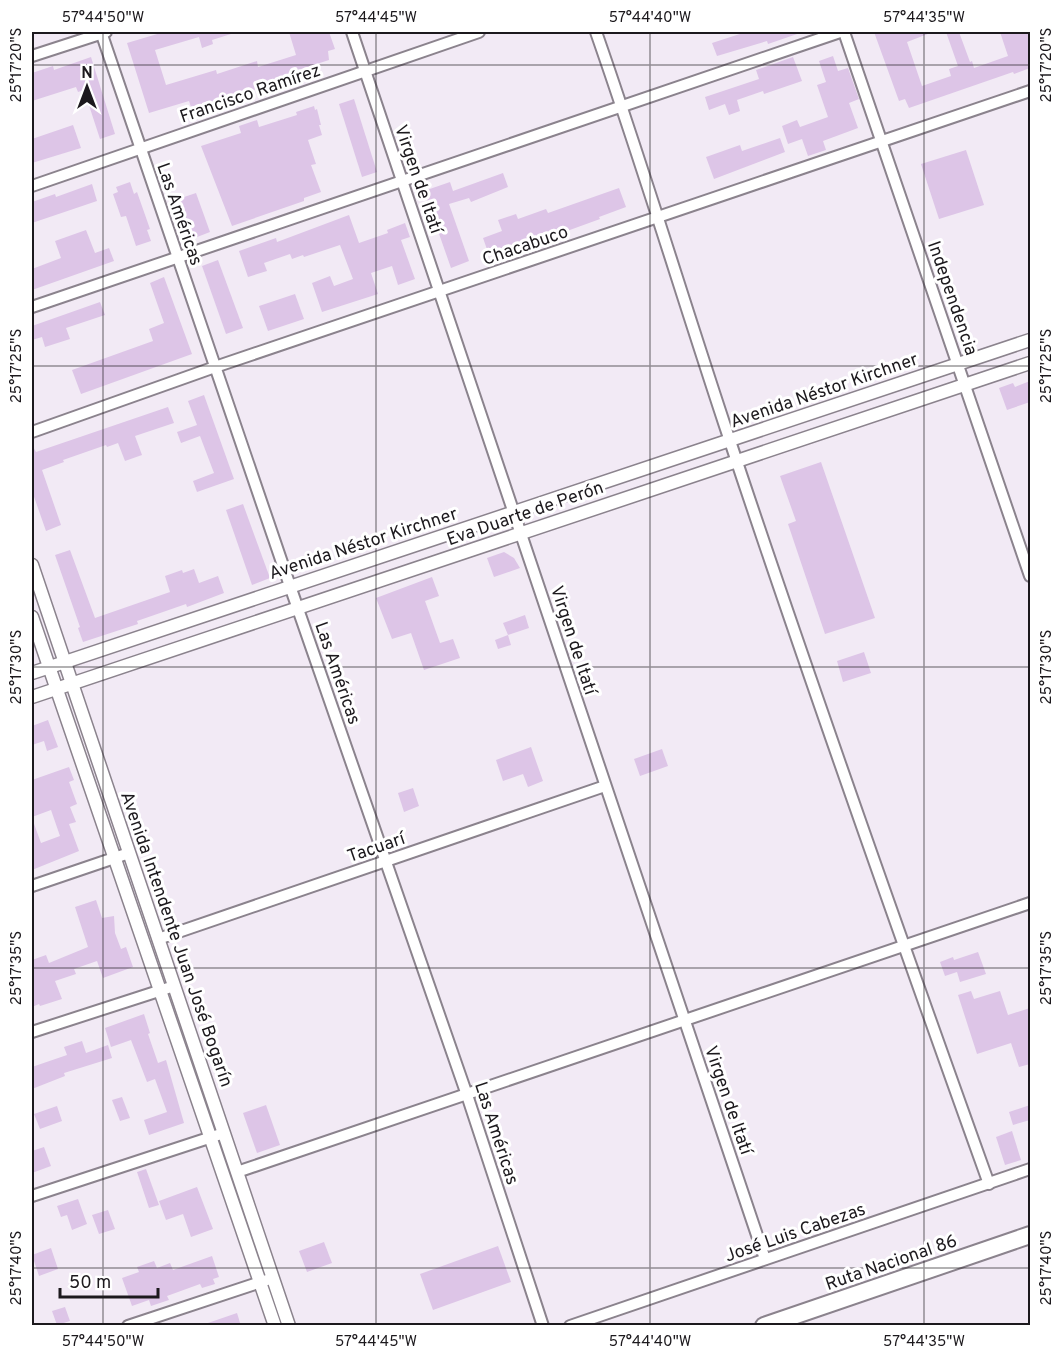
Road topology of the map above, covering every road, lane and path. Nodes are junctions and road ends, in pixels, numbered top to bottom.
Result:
1 (103, 32) edge
2 (352, 32) edge
3 (479, 32) edge
4 (596, 32) edge
5 (842, 32) edge
6 (32, 56) edge
7 (365, 71) junction
8 (1030, 91) edge
9 (622, 106) junction
10 (881, 142) junction
11 (140, 148) junction
12 (402, 181) junction
13 (32, 186) edge
14 (657, 218) junction
15 (177, 257) junction
16 (439, 292) junction
17 (32, 307) edge
18 (1030, 340) edge
19 (959, 363) junction
20 (1030, 363) edge
21 (215, 367) junction
22 (966, 384) junction
23 (32, 432) edge
24 (730, 441) junction
25 (737, 461) junction
26 (513, 512) junction
27 (520, 533) junction
28 (32, 565) edge
29 (1030, 576) edge
30 (290, 586) junction
31 (297, 608) junction
32 (32, 617) edge
33 (64, 662) junction
34 (48, 667) junction
35 (32, 672) edge
36 (72, 684) junction
37 (57, 688) junction
38 (32, 697) edge
39 (605, 786) junction
40 (129, 853) junction
41 (115, 858) junction
42 (386, 861) junction
43 (32, 886) edge
44 (1030, 907) edge
45 (158, 939) junction
46 (904, 946) junction
47 (174, 986) junction
48 (160, 990) junction
49 (685, 1021) junction
50 (32, 1032) edge
51 (467, 1095) junction
52 (224, 1133) junction
53 (210, 1136) junction
54 (1030, 1169) edge
55 (237, 1172) junction
56 (989, 1184) junction
57 (32, 1196) edge
58 (1030, 1235) edge
59 (765, 1259) junction
60 (273, 1278) junction
61 (260, 1282) junction
62 (128, 1326) edge
63 (275, 1326) edge
64 (289, 1326) edge
65 (543, 1326) edge
66 (570, 1326) edge
67 (764, 1326) edge

1 - 6 street
1 - 11 street, Las Américas
2 - 7 street, Virgen de Itatí
3 - 7 street, Francisco Ramírez
4 - 9 street
5 - 9 street
5 - 10 street, Independencia
7 - 11 street, Francisco Ramírez
7 - 12 street, Virgen de Itatí
8 - 10 street, Chacabuco
9 - 12 street
9 - 14 street
10 - 14 street, Chacabuco
10 - 19 street, Independencia
11 - 13 street, Francisco Ramírez
11 - 15 street, Las Américas
12 - 15 street
12 - 16 street, Virgen de Itatí
14 - 16 street, Chacabuco
14 - 24 street
15 - 17 street
15 - 21 street, Las Américas
16 - 21 street, Chacabuco
16 - 26 street, Virgen de Itatí
18 - 19 street, Avenida Néstor Kirchner
19 - 22 street, Independencia
19 - 24 street, Avenida Néstor Kirchner
20 - 22 street, Eva Duarte de Perón
21 - 23 street, Chacabuco
21 - 30 street, Las Américas
22 - 25 street, Eva Duarte de Perón
22 - 29 street, Independencia
24 - 25 street
24 - 26 street, Avenida Néstor Kirchner
25 - 27 street, Eva Duarte de Perón
25 - 46 street
26 - 27 street, Virgen de Itatí
26 - 30 street, Avenida Néstor Kirchner
27 - 31 street, Eva Duarte de Perón
27 - 39 street, Virgen de Itatí
28 - 33 street, Avenida Intendente Juan José Bogarín
30 - 31 street, Las Américas
30 - 33 street, Avenida Néstor Kirchner
31 - 36 street, Eva Duarte de Perón
31 - 42 street, Las Américas
32 - 34 street, Avenida Intendente Juan José Bogarín
33 - 34 street, Avenida Néstor Kirchner
33 - 36 street, Avenida Intendente Juan José Bogarín
34 - 35 street
34 - 37 street, Avenida Intendente Juan José Bogarín
36 - 37 street, Eva Duarte de Perón
36 - 40 street, Avenida Intendente Juan José Bogarín
37 - 38 street, Eva Duarte de Perón
37 - 41 street, Avenida Intendente Juan José Bogarín
39 - 42 street, Tacuarí
39 - 49 street, Virgen de Itatí
40 - 41 street
40 - 45 street, Avenida Intendente Juan José Bogarín
41 - 43 street
41 - 48 street, Avenida Intendente Juan José Bogarín
42 - 45 street, Tacuarí
42 - 51 street, Las Américas
44 - 46 street
45 - 47 street, Avenida Intendente Juan José Bogarín
46 - 49 street
46 - 56 street
47 - 48 street
47 - 52 street, Avenida Intendente Juan José Bogarín
48 - 50 street
48 - 53 street, Avenida Intendente Juan José Bogarín
49 - 51 street
49 - 59 street, Virgen de Itatí
51 - 55 street
51 - 65 street, Las Américas
52 - 53 street
52 - 55 street, Avenida Intendente Juan José Bogarín
53 - 57 street
53 - 61 street, Avenida Intendente Juan José Bogarín
54 - 56 street, José Luis Cabezas
55 - 60 street, Avenida Intendente Juan José Bogarín
56 - 59 street, José Luis Cabezas
58 - 67 main road, Ruta Nacional 86
59 - 66 street, José Luis Cabezas
60 - 61 street
60 - 64 street, Avenida Intendente Juan José Bogarín
61 - 62 street
61 - 63 street, Avenida Intendente Juan José Bogarín

